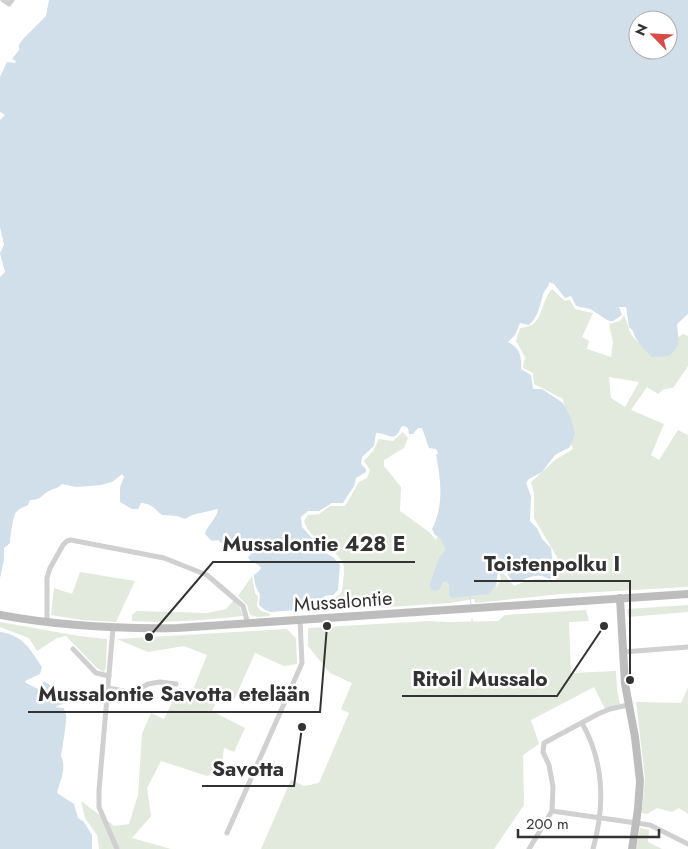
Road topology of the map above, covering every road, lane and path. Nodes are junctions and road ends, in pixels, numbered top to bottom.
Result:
1 (3, 0) edge
2 (12, 0) edge
3 (688, 594) edge
4 (620, 598) junction
5 (0, 615) edge
6 (300, 620) junction
7 (46, 622) junction
8 (248, 624) junction
9 (113, 628) junction
10 (688, 647) edge
11 (73, 649) dead end
12 (623, 652) junction
13 (109, 676) junction
14 (176, 684) dead end
15 (108, 688) junction
16 (628, 705) junction
17 (582, 723) junction
18 (552, 811) junction
19 (599, 819) junction
20 (636, 824) junction
21 (227, 833) dead end
22 (688, 844) edge
23 (117, 849) edge
24 (529, 849) edge
25 (594, 849) edge
26 (632, 849) edge

1 - 2 street
3 - 4 main road, Mussalontie
4 - 6 main road, Mussalontie
4 - 12 main road
5 - 7 main road, Mussalontie
6 - 8 main road, Mussalontie
6 - 21 street
7 - 8 street
7 - 9 main road, Mussalontie
8 - 9 main road, Mussalontie
9 - 13 street
10 - 12 street
11 - 13 street
12 - 16 main road
13 - 15 street
14 - 15 street
15 - 23 street
16 - 17 street
16 - 20 main road
17 - 18 street
17 - 19 street
18 - 19 street
18 - 24 street
19 - 20 street
19 - 25 street
20 - 22 street
20 - 26 main road

